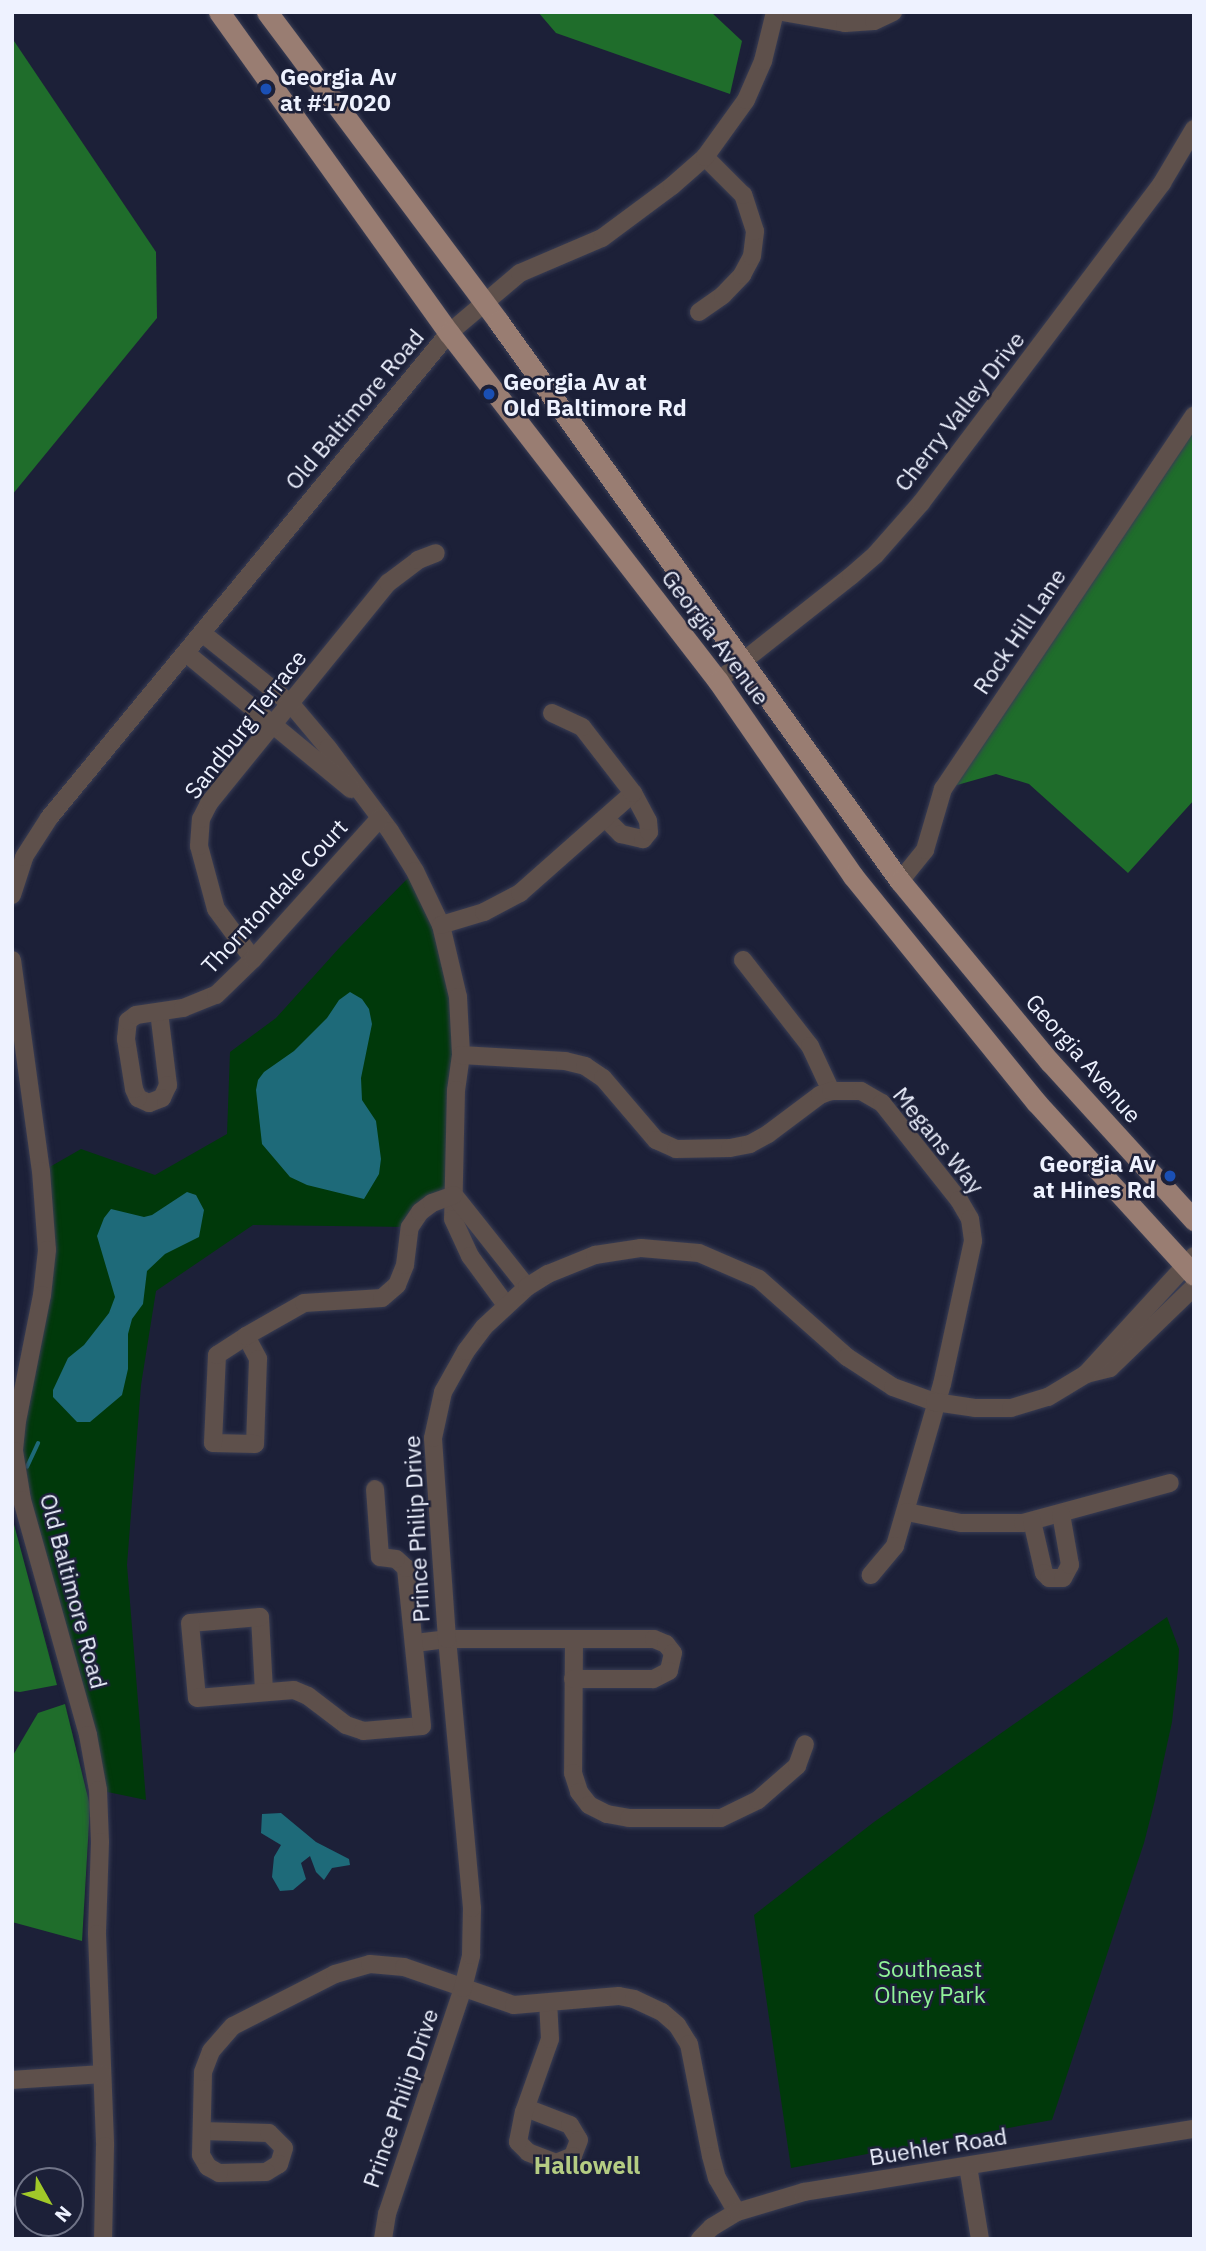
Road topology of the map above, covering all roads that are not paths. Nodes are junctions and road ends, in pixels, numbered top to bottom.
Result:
1 (219, 12) edge
2 (267, 12) edge
3 (775, 12) edge
4 (782, 12) edge
5 (894, 12) edge
6 (1194, 130) edge
7 (705, 157) junction
8 (482, 302) junction
9 (699, 313) dead end
10 (449, 333) junction
11 (1194, 415) edge
12 (436, 553) dead end
13 (202, 633) junction
14 (186, 653) junction
15 (741, 663) junction
16 (718, 681) junction
17 (291, 704) junction
18 (552, 713) dead end
19 (273, 725) junction
20 (634, 793) junction
21 (363, 798) junction
22 (380, 818) junction
23 (606, 818) junction
24 (900, 881) junction
25 (13, 888) edge
26 (442, 925) junction
27 (12, 960) edge
28 (253, 960) junction
29 (743, 960) dead end
30 (159, 1012) junction
31 (461, 1055) junction
32 (831, 1091) junction
33 (454, 1195) junction
34 (1194, 1220) edge
35 (1191, 1266) edge
36 (527, 1287) junction
37 (1194, 1287) edge
38 (506, 1305) junction
39 (246, 1336) junction
40 (1086, 1374) junction
41 (935, 1402) junction
42 (1170, 1483) dead end
43 (375, 1489) dead end
44 (907, 1512) junction
45 (1061, 1514) junction
46 (1032, 1521) junction
47 (871, 1575) dead end
48 (447, 1639) junction
49 (574, 1640) junction
50 (415, 1643) junction
51 (573, 1679) junction
52 (264, 1691) junction
53 (805, 1744) dead end
54 (463, 1988) junction
55 (548, 2003) junction
56 (102, 2074) junction
57 (12, 2080) edge
58 (526, 2108) dead end
59 (1194, 2129) edge
60 (202, 2131) dead end
61 (968, 2166) junction
62 (737, 2212) junction
63 (103, 2239) edge
64 (383, 2239) edge
65 (700, 2239) edge
66 (980, 2239) edge

1 - 10 main road, Georgia Avenue
2 - 8 main road, Georgia Avenue
3 - 7 street, Old Baltimore Road
4 - 5 street
6 - 15 street, Cherry Valley Drive
7 - 8 street, Old Baltimore Road
7 - 9 street
8 - 10 street, Old Baltimore Road
8 - 15 main road, Georgia Avenue
10 - 13 street, Old Baltimore Road
10 - 16 main road, Georgia Avenue
11 - 24 street, Rock Hill Lane
12 - 17 street, Sandburg Terrace
13 - 14 street, Old Baltimore Road
13 - 17 street
14 - 19 street
14 - 25 street, Old Baltimore Road
15 - 16 street, Cherry Valley Drive
15 - 24 main road, Georgia Avenue
16 - 35 main road, Georgia Avenue
17 - 19 street, Sandburg Terrace
17 - 21 street
18 - 20 street
19 - 21 street
19 - 28 street, Sandburg Terrace
20 - 23 street
20 - 23 street
21 - 22 street
22 - 26 street
22 - 28 street, Thorntondale Court
23 - 26 street
24 - 34 main road, Georgia Avenue
26 - 31 street
27 - 56 street, Old Baltimore Road
28 - 30 street, Thorntondale Court
29 - 32 street
30 - 30 street, Thorntondale Court
31 - 32 street
31 - 33 street
32 - 41 street, Megans Way
33 - 36 street
33 - 38 street
33 - 39 street
35 - 40 street, Prince Philip Drive
36 - 38 street, Prince Philip Drive
36 - 41 street, Prince Philip Drive
37 - 40 street, Prince Philip Drive
38 - 48 street, Prince Philip Drive
39 - 39 street
40 - 41 street, Prince Philip Drive
41 - 44 street, Megans Way
42 - 45 street
43 - 50 street
44 - 46 street
44 - 47 street, Megans Way
45 - 46 street
45 - 46 street
48 - 49 street
48 - 50 street
48 - 54 street, Prince Philip Drive
49 - 51 street
49 - 51 street
50 - 52 street
51 - 53 street
52 - 52 street
54 - 55 street
54 - 60 street
54 - 64 street, Prince Philip Drive
55 - 58 street
55 - 62 street
56 - 57 street
56 - 63 street, Old Baltimore Road
59 - 61 street, Buehler Road
61 - 62 street, Buehler Road
61 - 66 street
62 - 65 street, Buehler Road

